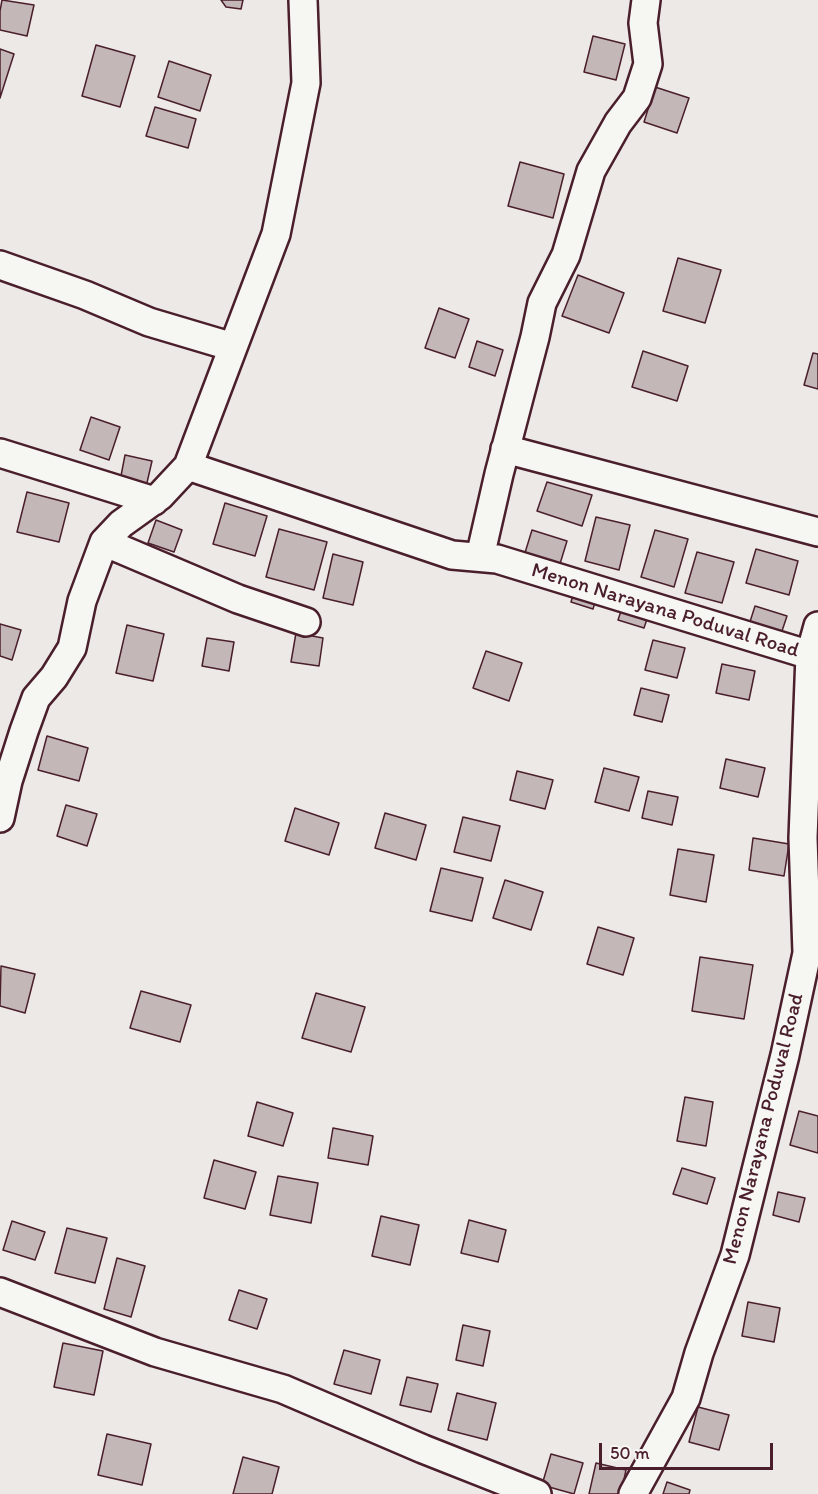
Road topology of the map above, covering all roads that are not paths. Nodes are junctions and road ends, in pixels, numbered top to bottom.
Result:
1 (303, 0) edge
2 (646, 0) edge
3 (0, 265) edge
4 (233, 347) junction
5 (505, 449) junction
6 (0, 453) edge
7 (188, 466) junction
8 (154, 501) junction
9 (818, 532) edge
10 (104, 542) junction
11 (480, 557) junction
12 (306, 622) dead end
13 (818, 626) edge
14 (810, 655) junction
15 (0, 818) edge
16 (810, 840) edge
17 (0, 1292) edge
18 (537, 1494) edge
19 (633, 1494) edge

1 - 4 street
2 - 5 street
3 - 4 street
4 - 7 street
5 - 9 street
5 - 11 street
6 - 8 street
7 - 8 street
7 - 11 street, Menon Narayana Poduval Road
8 - 10 street
10 - 12 street
10 - 15 street
11 - 14 street, Menon Narayana Poduval Road
13 - 14 street
14 - 16 street, Menon Narayana Poduval Road
16 - 19 street, Menon Narayana Poduval Road
17 - 18 street

